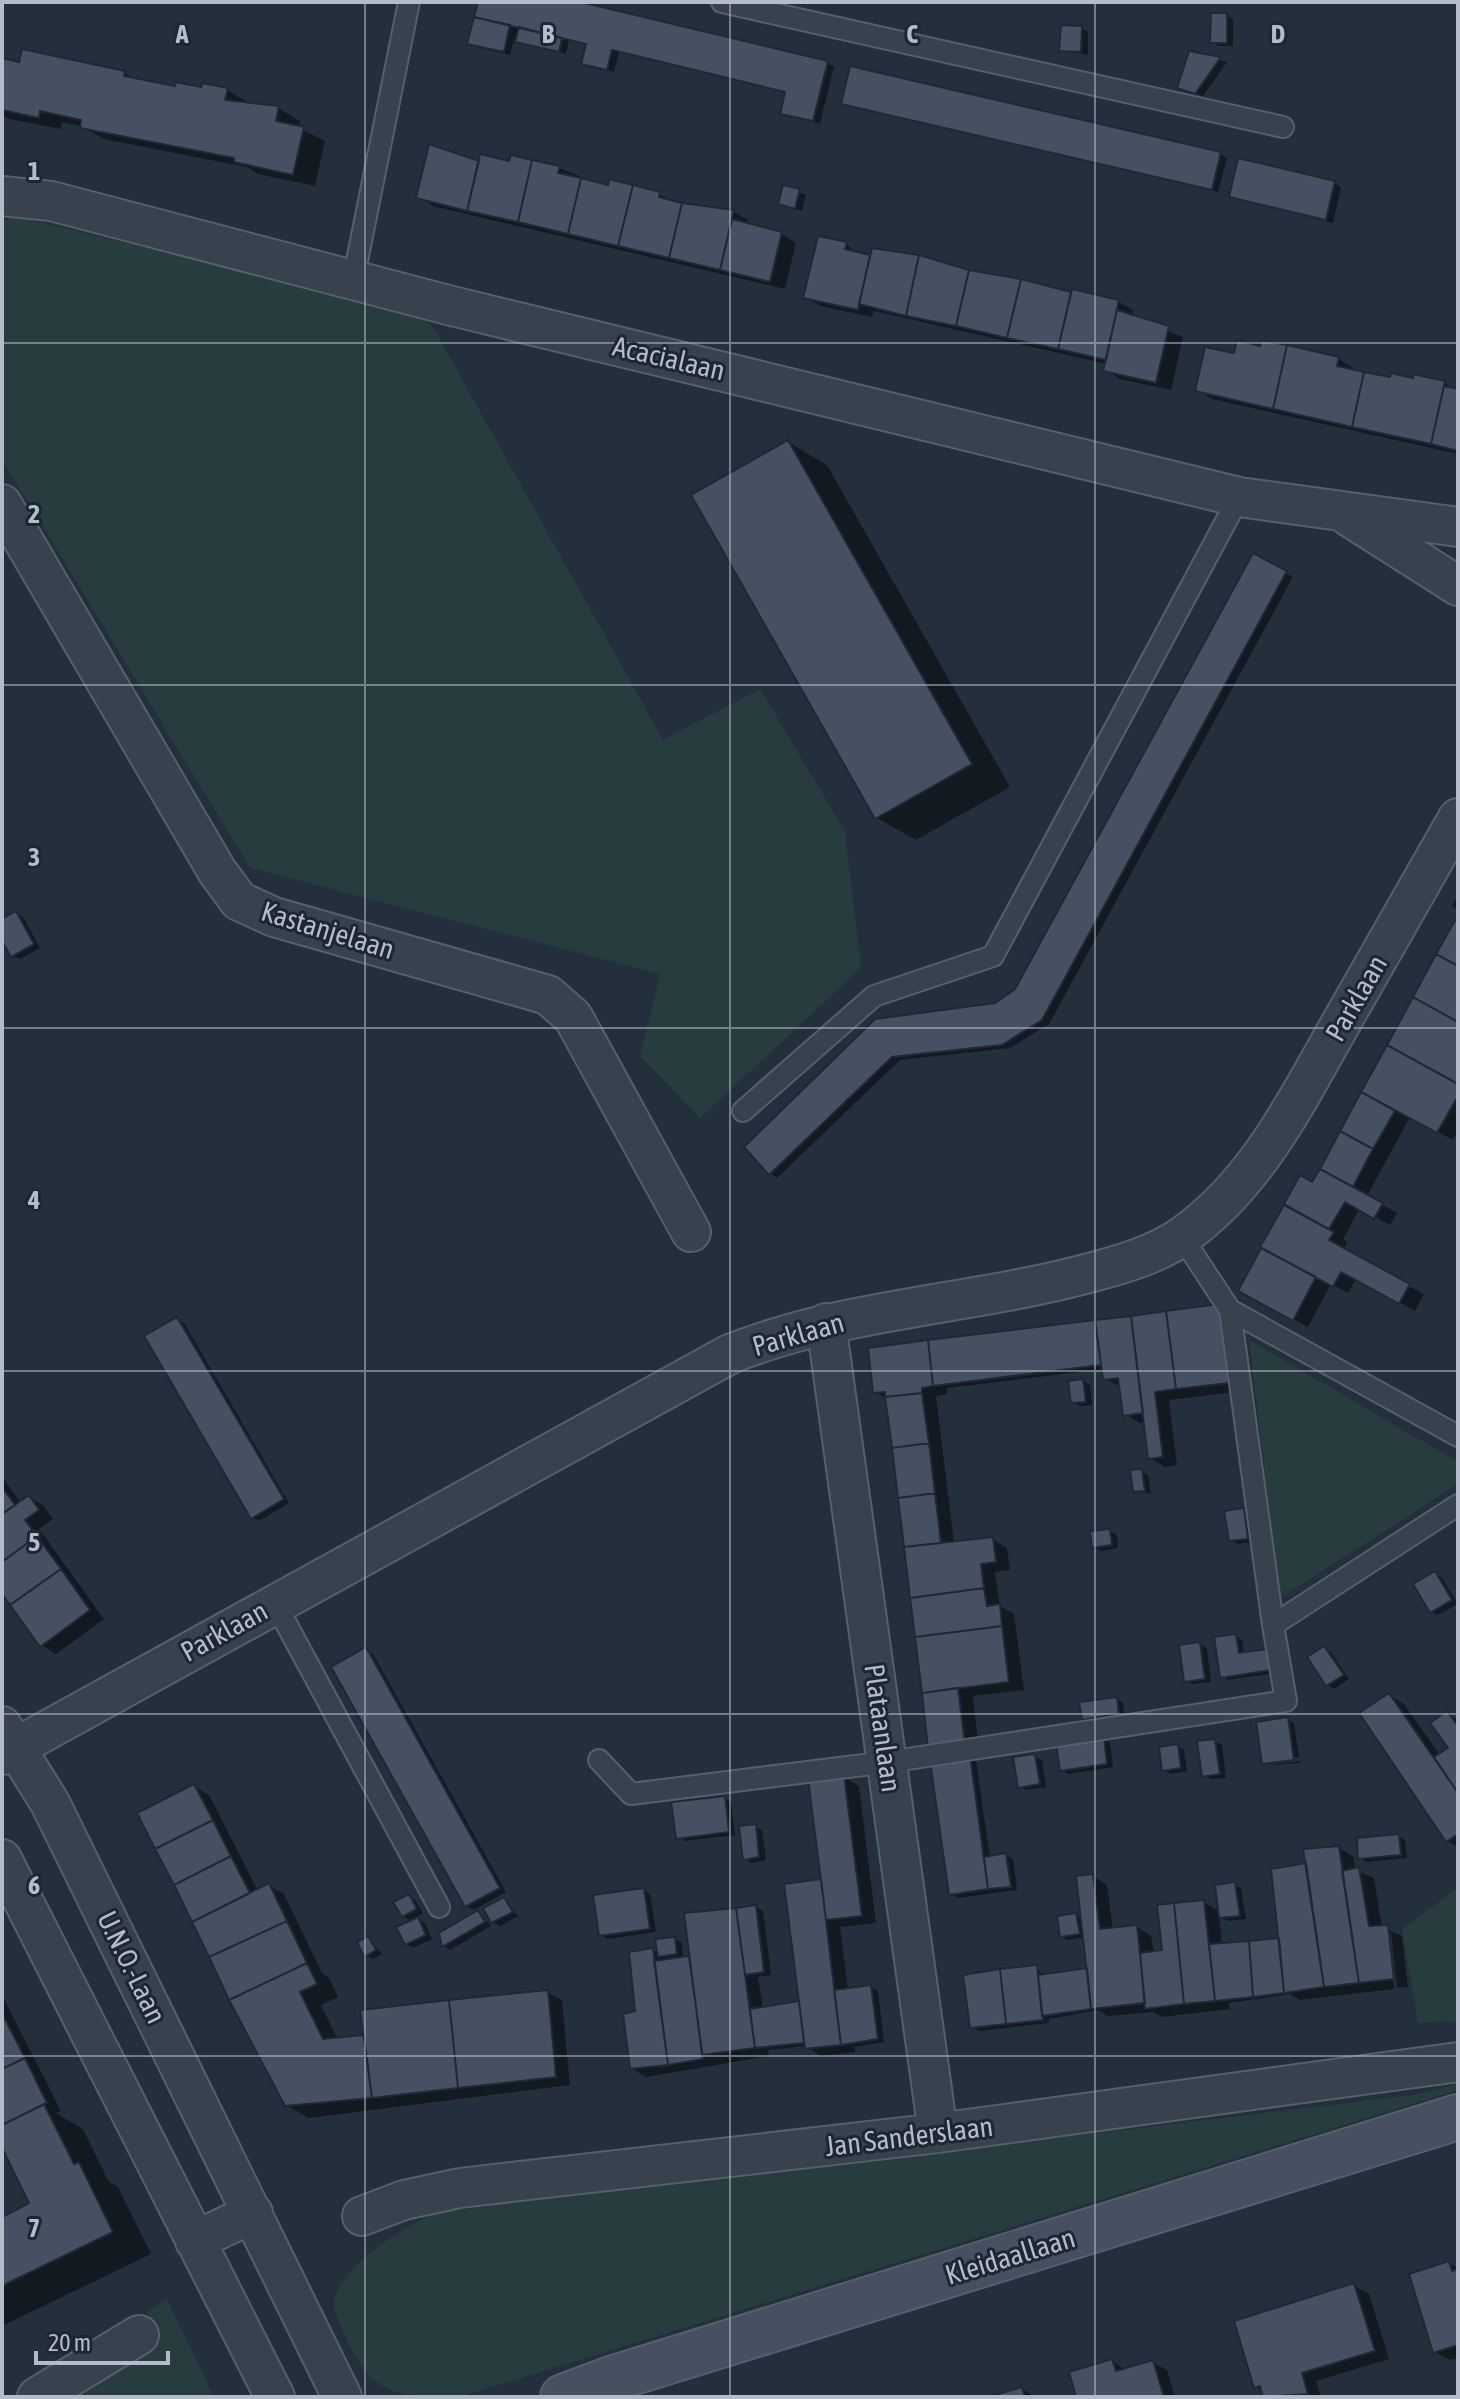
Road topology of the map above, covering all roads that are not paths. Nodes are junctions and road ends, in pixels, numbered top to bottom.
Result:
1 (409, 2) edge
2 (722, 2) edge
3 (1283, 127) dead end
4 (2, 196) edge
5 (353, 281) junction
6 (1239, 497) junction
7 (2, 504) edge
8 (1339, 511) junction
9 (1458, 527) edge
10 (1458, 586) edge
11 (1458, 818) edge
12 (743, 1111) dead end
13 (691, 1232) dead end
14 (1182, 1237) junction
15 (1230, 1310) junction
16 (826, 1323) junction
17 (1458, 1436) edge
18 (1458, 1505) edge
19 (275, 1603) junction
20 (1273, 1625) junction
21 (7, 1742) edge
22 (599, 1760) dead end
23 (888, 1762) junction
24 (2, 1859) edge
25 (439, 1907) dead end
26 (1458, 2062) edge
27 (1458, 2117) edge
28 (938, 2133) junction
29 (253, 2213) junction
30 (362, 2216) dead end
31 (195, 2241) junction
32 (139, 2335) dead end
33 (37, 2397) edge
34 (275, 2397) edge
35 (342, 2397) edge
36 (563, 2397) edge

1 - 5 lane
2 - 3 lane
4 - 5 street, Acacialaan
5 - 6 street, Acacialaan
6 - 8 street, Acacialaan
6 - 12 lane
7 - 13 street, Kastanjelaan
8 - 9 street, Acacialaan
8 - 10 street, Acacialaan
11 - 14 street, Parklaan
14 - 15 lane
14 - 16 street, Parklaan
15 - 17 lane
15 - 20 lane
16 - 19 street, Parklaan
16 - 23 street, Plataanlaan
18 - 20 lane
19 - 21 street, Parklaan
19 - 25 lane
20 - 23 lane
21 - 29 street, U.N.O.-Laan
22 - 23 lane
23 - 28 street, Plataanlaan
24 - 31 street
26 - 28 street, Jan Sanderslaan
27 - 36 street, Kleidaallaan
28 - 30 street, Jan Sanderslaan
29 - 31 street
29 - 35 street, U.N.O.-Laan
31 - 34 street
32 - 33 street

